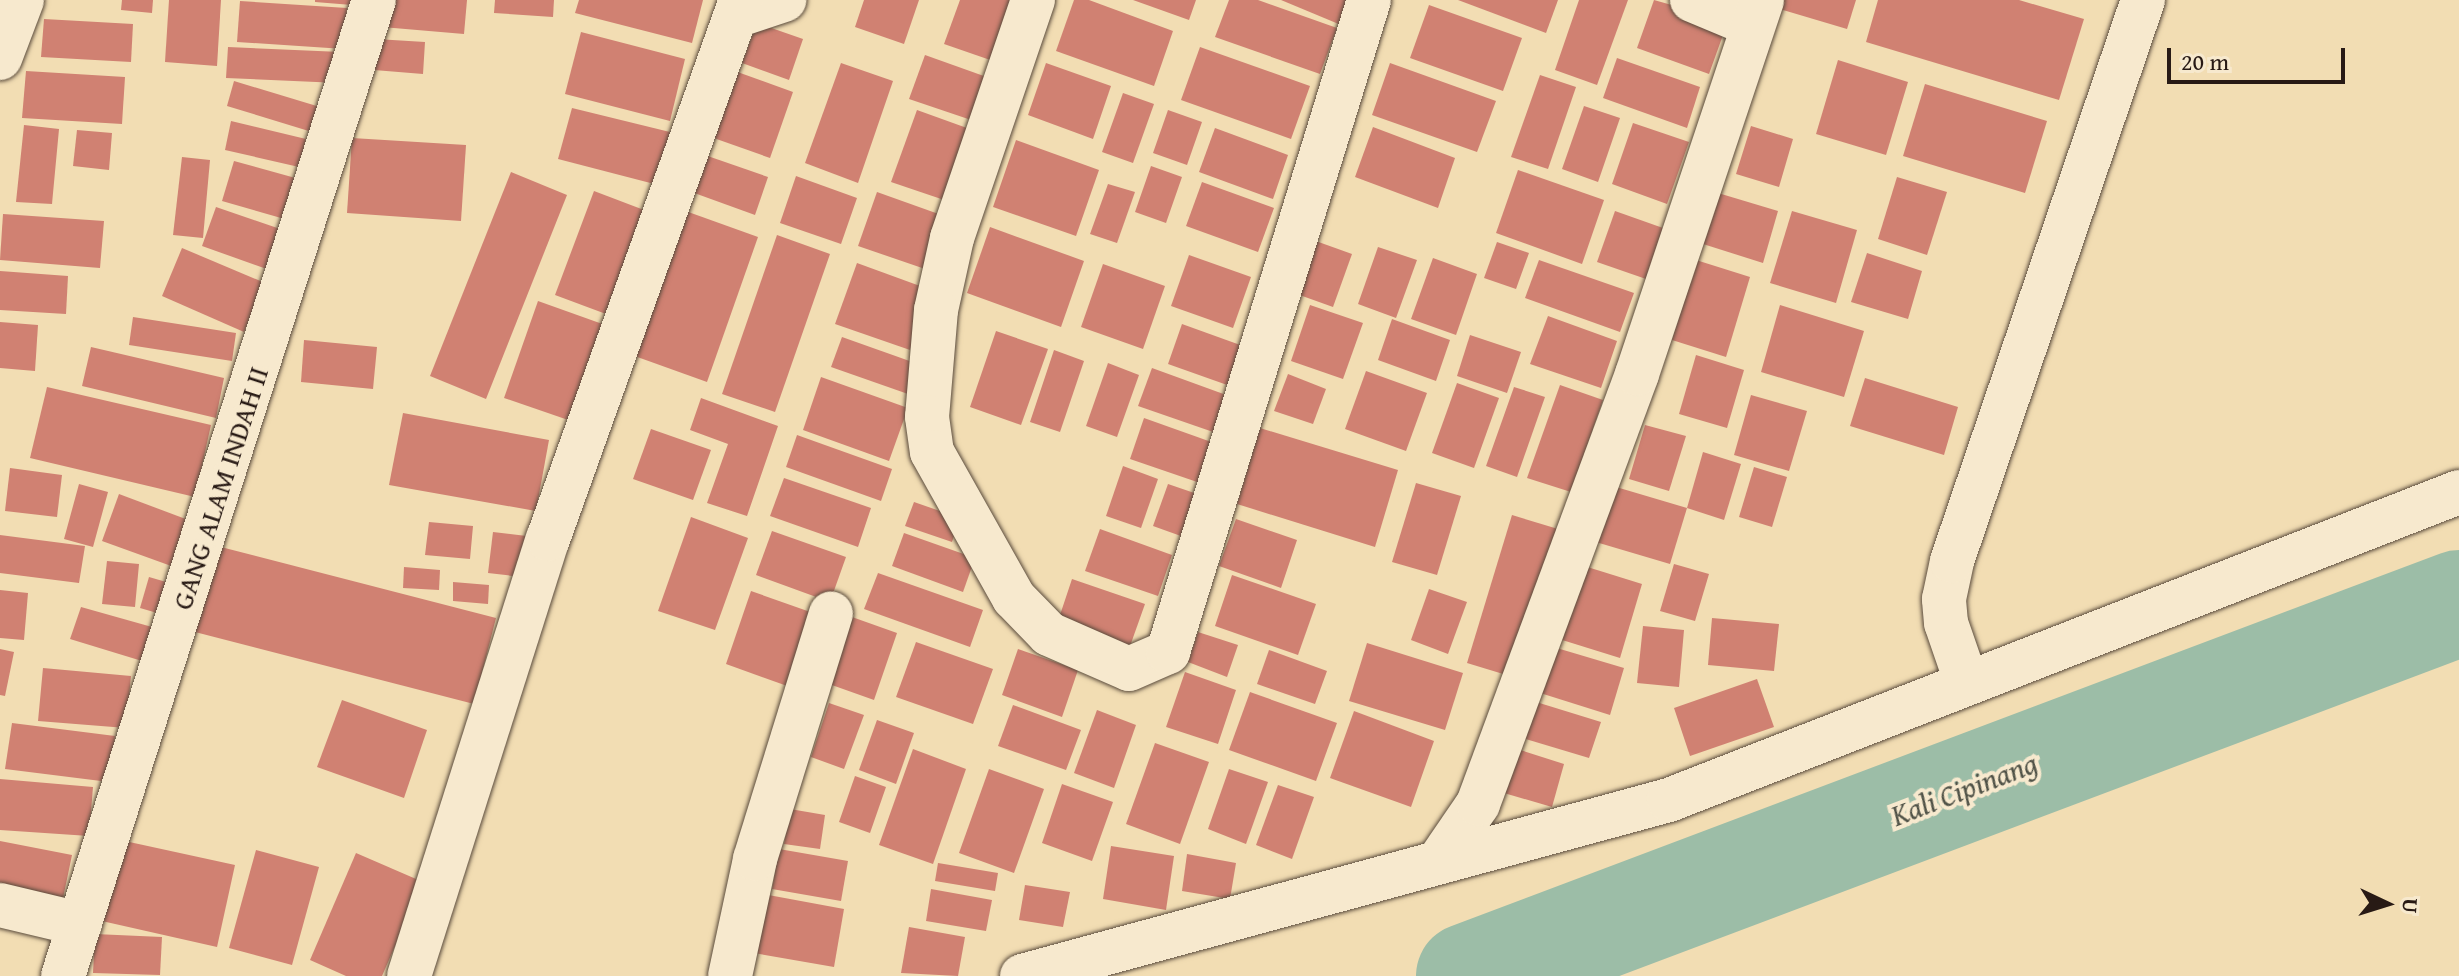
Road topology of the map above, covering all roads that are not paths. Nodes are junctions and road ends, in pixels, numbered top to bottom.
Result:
1 (22, 0) edge
2 (374, 0) edge
3 (784, 0) edge
4 (1033, 0) edge
5 (1369, 0) edge
6 (1692, 0) edge
7 (2143, 0) edge
8 (738, 8) edge
9 (1752, 8) edge
10 (0, 58) edge
11 (2459, 492) edge
12 (831, 614) dead end
13 (1966, 681) junction
14 (1441, 858) junction
15 (0, 905) edge
16 (80, 924) junction
17 (63, 976) edge
18 (409, 976) edge
19 (730, 976) edge
20 (1022, 976) edge

1 - 10 street
2 - 16 street, GANG ALAM INDAH II
3 - 8 street
4 - 5 street
6 - 9 street
7 - 13 street
8 - 18 street
9 - 14 street
11 - 13 street
12 - 19 street
13 - 14 street
14 - 20 street
15 - 16 street
16 - 17 street, GANG ALAM INDAH II

